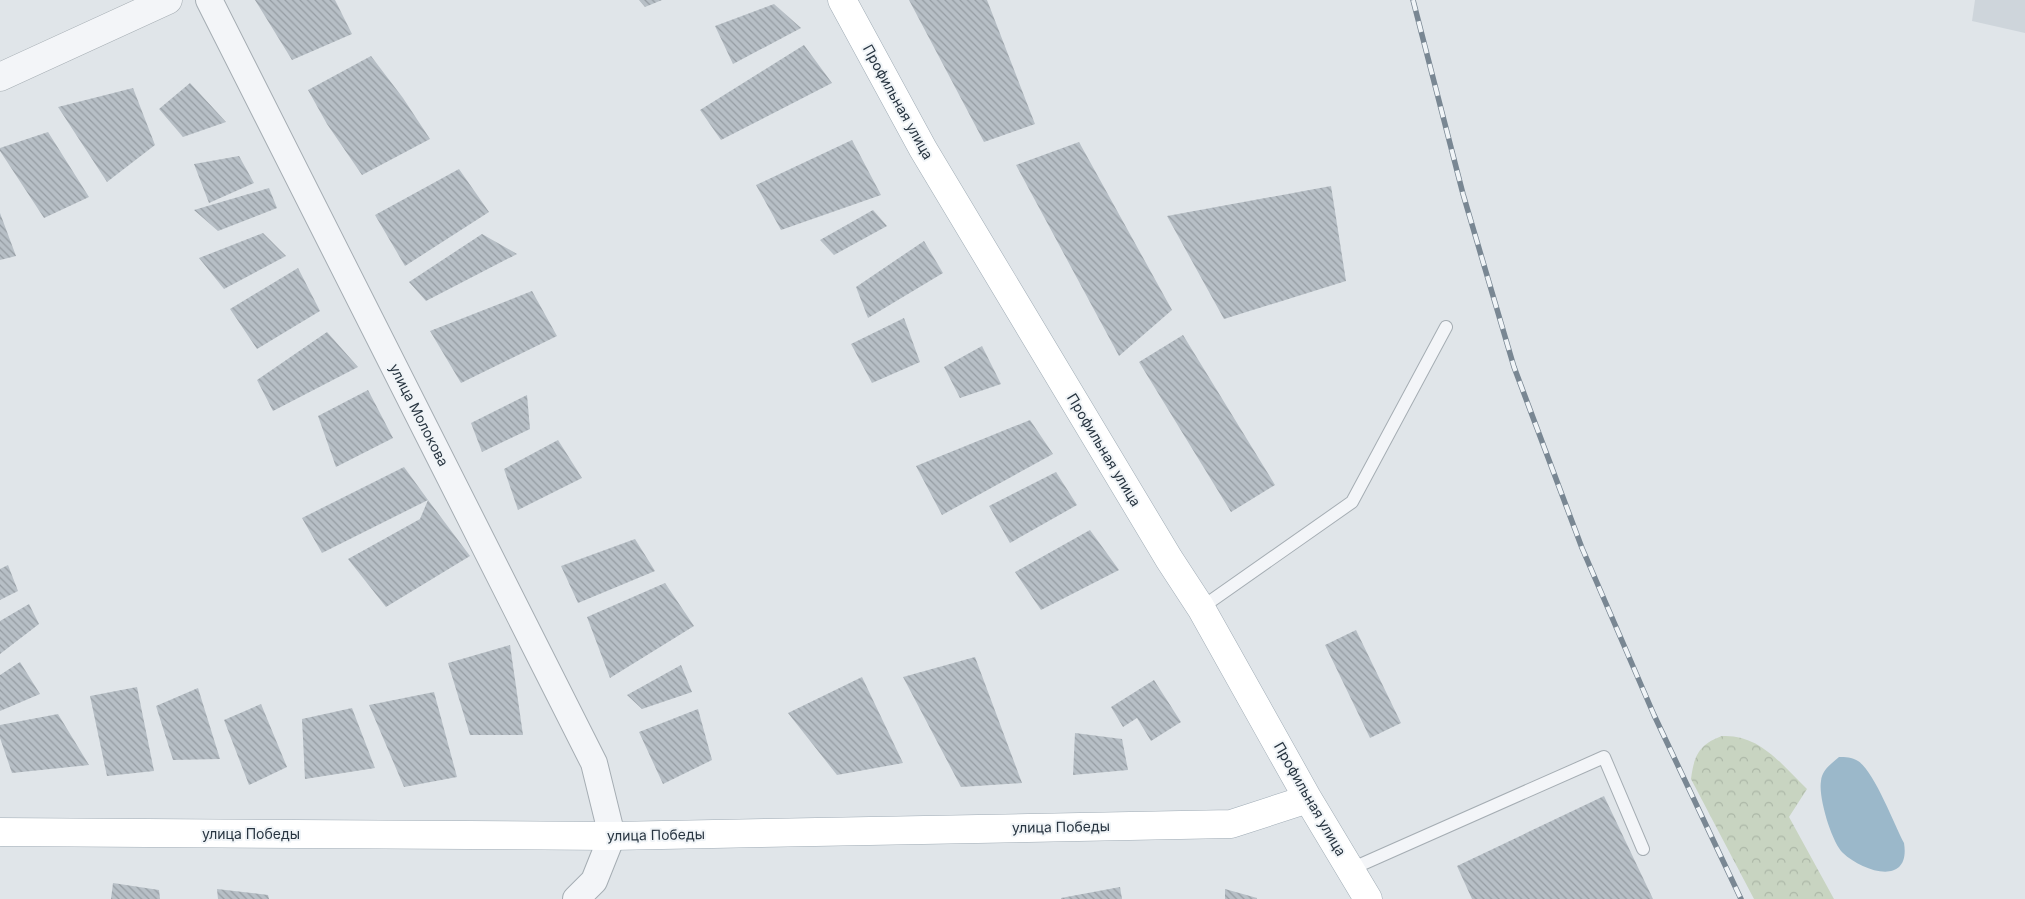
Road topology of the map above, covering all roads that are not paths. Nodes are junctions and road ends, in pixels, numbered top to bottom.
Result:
1 (168, 0) edge
2 (209, 0) edge
3 (842, 0) edge
4 (0, 77) edge
5 (1446, 327) dead end
6 (1201, 608) junction
7 (1308, 799) junction
8 (0, 832) edge
9 (612, 836) junction
10 (1643, 849) dead end
11 (1351, 869) junction
12 (576, 899) edge
13 (1368, 899) edge

1 - 4 street
2 - 9 street, улица Молокова
3 - 6 main road, Профильная улица
5 - 6 lane
6 - 7 main road, Профильная улица
7 - 9 main road, улица Победы
7 - 11 main road, Профильная улица
8 - 9 main road, улица Победы
9 - 12 street
10 - 11 lane
11 - 13 main road, Профильная улица

